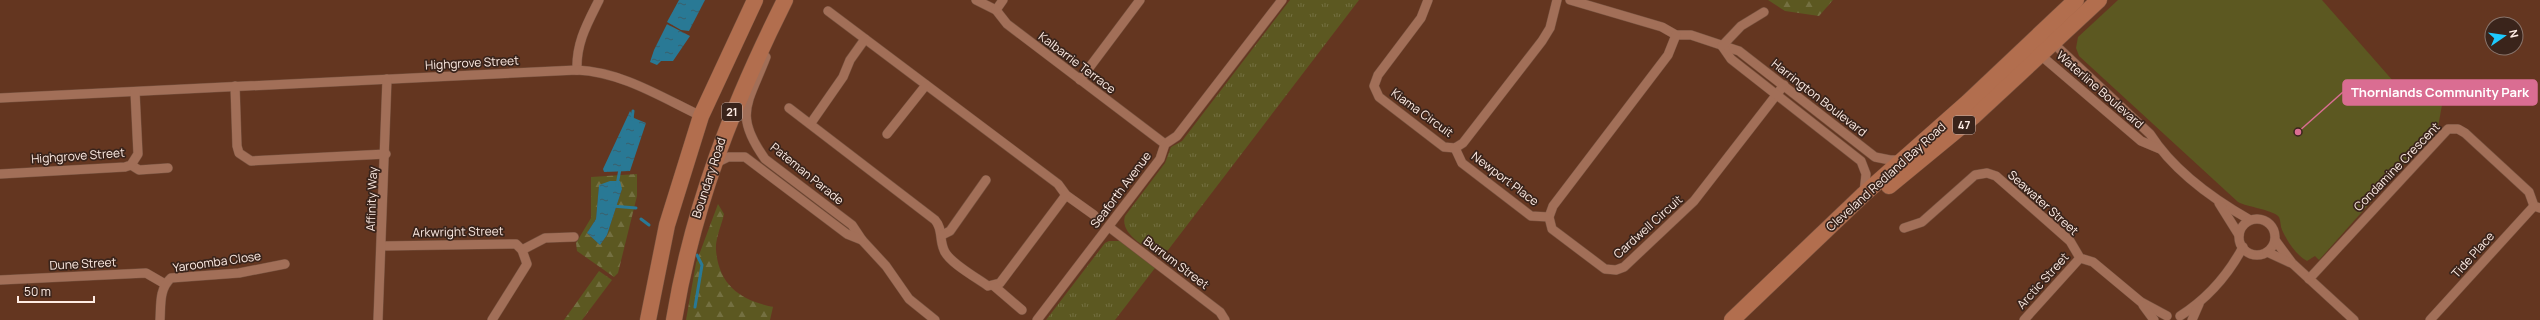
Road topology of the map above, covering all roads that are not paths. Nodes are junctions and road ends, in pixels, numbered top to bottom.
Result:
1 (599, 0) edge
2 (754, 0) edge
3 (785, 0) edge
4 (976, 0) edge
5 (1003, 0) edge
6 (1140, 0) edge
7 (1282, 0) edge
8 (1428, 0) edge
9 (1557, 0) edge
10 (1570, 0) edge
11 (2076, 0) edge
12 (2099, 0) edge
13 (996, 10) junction
14 (828, 11) dead end
15 (1764, 12) dead end
16 (771, 28) junction
17 (2042, 31) junction
18 (1676, 35) junction
19 (865, 39) junction
20 (2028, 43) junction
21 (2054, 43) junction
22 (1722, 46) junction
23 (2041, 56) junction
24 (577, 70) junction
25 (387, 79) junction
26 (1080, 80) junction
27 (926, 85) junction
28 (1784, 85) junction
29 (235, 86) junction
30 (135, 92) junction
31 (1777, 95) junction
32 (0, 98) edge
33 (789, 108) dead end
34 (701, 116) junction
35 (811, 123) junction
36 (887, 134) dead end
37 (1165, 144) junction
38 (1455, 148) junction
39 (2160, 149) junction
40 (386, 154) junction
41 (1903, 159) junction
42 (131, 165) junction
43 (712, 166) junction
44 (168, 168) dead end
45 (0, 174) edge
46 (986, 180) dead end
47 (1864, 194) junction
48 (1066, 195) junction
49 (2218, 202) junction
50 (2537, 207) edge
51 (1094, 215) dead end
52 (1549, 217) junction
53 (2250, 220) junction
54 (1109, 227) junction
55 (1904, 228) dead end
56 (942, 235) junction
57 (2239, 236) junction
58 (574, 237) dead end
59 (1818, 238) junction
60 (862, 240) junction
61 (2274, 240) junction
62 (382, 246) junction
63 (2242, 247) junction
64 (522, 250) junction
65 (2267, 252) junction
66 (2254, 254) junction
67 (2080, 258) junction
68 (2292, 263) junction
69 (285, 264) dead end
70 (2232, 267) junction
71 (2309, 278) junction
72 (0, 280) edge
73 (165, 284) junction
74 (994, 286) junction
75 (2141, 302) junction
76 (2199, 304) junction
77 (1022, 310) dead end
78 (2165, 318) edge
79 (2183, 318) edge
80 (160, 320) edge
81 (378, 320) edge
82 (492, 320) edge
83 (648, 320) edge
84 (674, 320) edge
85 (935, 320) edge
86 (1037, 320) edge
87 (1225, 320) edge
88 (1732, 320) edge
89 (2024, 320) edge
90 (2154, 320) edge
91 (2192, 320) edge
92 (2354, 320) edge
93 (2430, 320) edge

1 - 24 street
2 - 34 highway, 21
3 - 16 highway, Boundary Road / 21
4 - 13 street, Kalbarrie Terrace
5 - 13 street
6 - 26 street
7 - 37 street, Seaforth Avenue
8 - 38 street, Kiama Circuit
9 - 38 street, Kiama Circuit
10 - 18 street, Harrington Boulevard
11 - 17 highway, Cleveland Redland Bay Road / 47
12 - 21 highway, Cleveland Redland Bay Road / 47
13 - 26 street, Kalbarrie Terrace
14 - 19 street
15 - 22 street
16 - 43 highway, Boundary Road / 21
16 - 60 street, Pateman Parade
17 - 20 highway, Cleveland Redland Bay Road / 47
17 - 21 street, Waterline Boulevard
18 - 22 street, Harrington Boulevard
18 - 52 street
19 - 27 street
19 - 35 street
20 - 23 street, Waterline Boulevard
20 - 41 highway, Cleveland Redland Bay Road / 47
21 - 23 highway, Cleveland Redland Bay Road / 47
21 - 39 street, Waterline Boulevard
22 - 28 street, Harrington Boulevard
22 - 31 street, Harrington Boulevard
23 - 39 street, Waterline Boulevard
23 - 59 highway, Cleveland Redland Bay Road / 47
24 - 25 street, Highgrove Street
24 - 34 street, Highgrove Street
25 - 29 street, Highgrove Street
25 - 40 street, Affinity Way
26 - 37 street, Kalbarrie Terrace
27 - 36 street
27 - 48 street
28 - 31 street, Cardwell Circuit
28 - 41 street, Harrington Boulevard
29 - 30 street, Highgrove Street
29 - 40 street
30 - 32 street, Highgrove Street
30 - 42 street, Highgrove Street
31 - 47 street, Harrington Boulevard
31 - 52 street, Cardwell Circuit
33 - 35 street
34 - 83 highway, 21
35 - 56 street
37 - 54 street, Seaforth Avenue
38 - 52 street, Newport Place
39 - 49 street, Waterline Boulevard
40 - 62 street, Affinity Way
41 - 47 highway, Cleveland Redland Bay Road / 47
42 - 44 street
42 - 45 street, Highgrove Street
43 - 60 street, Pateman Parade
43 - 84 highway, Boundary Road / 21
46 - 56 street
47 - 59 highway, Cleveland Redland Bay Road / 47
48 - 51 street
48 - 74 street
49 - 53 street, Waterline Boulevard
49 - 57 street, Waterline Boulevard
50 - 71 street, Condamine Crescent
50 - 93 street, Tide Place
53 - 57 street
53 - 61 street
54 - 86 street, Seaforth Avenue
54 - 87 street, Burrum Street
55 - 67 street, Seawater Street
56 - 74 street
57 - 63 street
58 - 64 street
59 - 88 highway, Cleveland Redland Bay Road / 47
60 - 85 street, Pateman Parade
61 - 65 street
61 - 68 street
62 - 64 street, Arkwright Street
62 - 81 street, Affinity Way
63 - 66 street
63 - 70 street
64 - 82 street
65 - 66 street
65 - 68 street
66 - 70 street
67 - 75 street
67 - 89 street, Arctic Street
68 - 71 street
69 - 73 street, Yaroomba Close
70 - 76 street
71 - 92 street
72 - 73 street, Dune Street
73 - 80 street, Yaroomba Close
74 - 77 street
75 - 78 street
75 - 90 street
76 - 79 street
76 - 91 street
78 - 79 street

